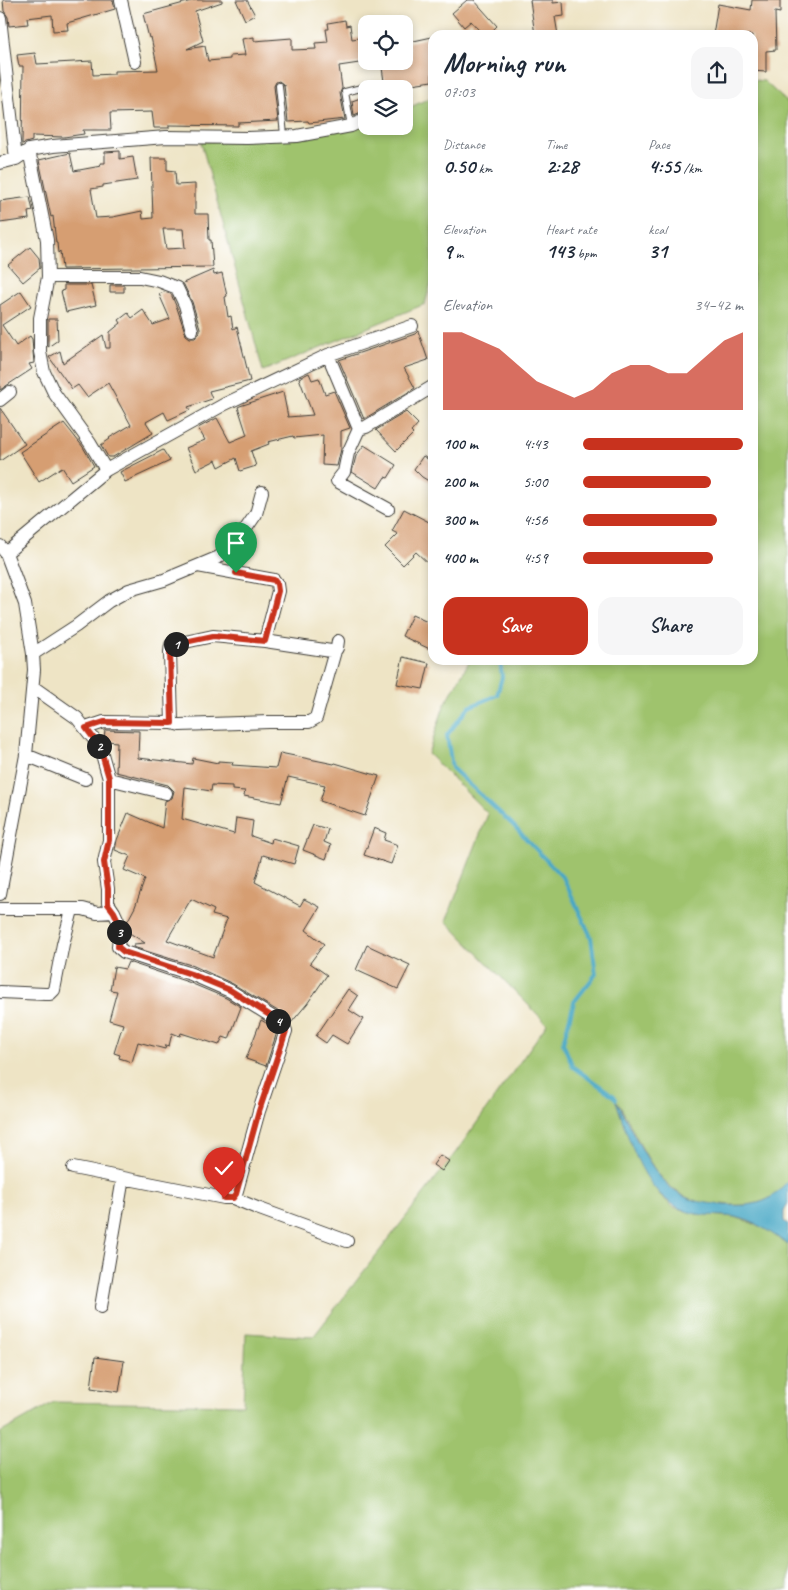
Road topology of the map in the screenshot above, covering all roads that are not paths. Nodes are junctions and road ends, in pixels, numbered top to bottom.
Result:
1 (121, 0) edge
2 (0, 18) edge
3 (135, 62) dead end
4 (279, 86) dead end
5 (358, 89) edge
6 (358, 123) edge
7 (351, 126) junction
8 (284, 135) junction
9 (29, 150) junction
10 (16, 159) junction
11 (0, 163) edge
12 (48, 277) junction
13 (412, 326) dead end
14 (192, 330) dead end
15 (328, 355) junction
16 (428, 389) edge
17 (359, 429) junction
18 (106, 470) junction
19 (262, 492) dead end
20 (388, 509) dead end
21 (3, 549) edge
22 (198, 566) junction
23 (265, 641) junction
24 (33, 654) junction
25 (33, 687) junction
26 (172, 723) junction
27 (86, 728) junction
28 (26, 754) junction
29 (109, 778) junction
30 (85, 779) dead end
31 (166, 793) dead end
32 (0, 894) edge
33 (72, 910) junction
34 (0, 912) edge
35 (114, 912) junction
36 (0, 992) edge
37 (73, 1168) dead end
38 (123, 1178) junction
39 (233, 1198) junction
40 (347, 1240) dead end
41 (101, 1307) dead end

1 - 3 street
2 - 10 street
4 - 8 lane
5 - 7 lane
6 - 7 street
7 - 8 street
8 - 9 street
9 - 10 street
9 - 12 street
10 - 11 street
12 - 14 street
12 - 18 street
13 - 15 street
15 - 17 street
15 - 18 street
16 - 17 street
17 - 20 street
18 - 21 street
19 - 22 street
21 - 24 street
22 - 23 street
22 - 24 street
23 - 26 street
23 - 26 street
24 - 25 street
25 - 27 street
25 - 28 street
26 - 27 street
27 - 29 street
28 - 30 street
28 - 32 street
29 - 31 street
29 - 35 street
33 - 34 street
33 - 35 street
33 - 36 street
35 - 39 street
37 - 38 street
38 - 39 street
38 - 41 street
39 - 40 street

